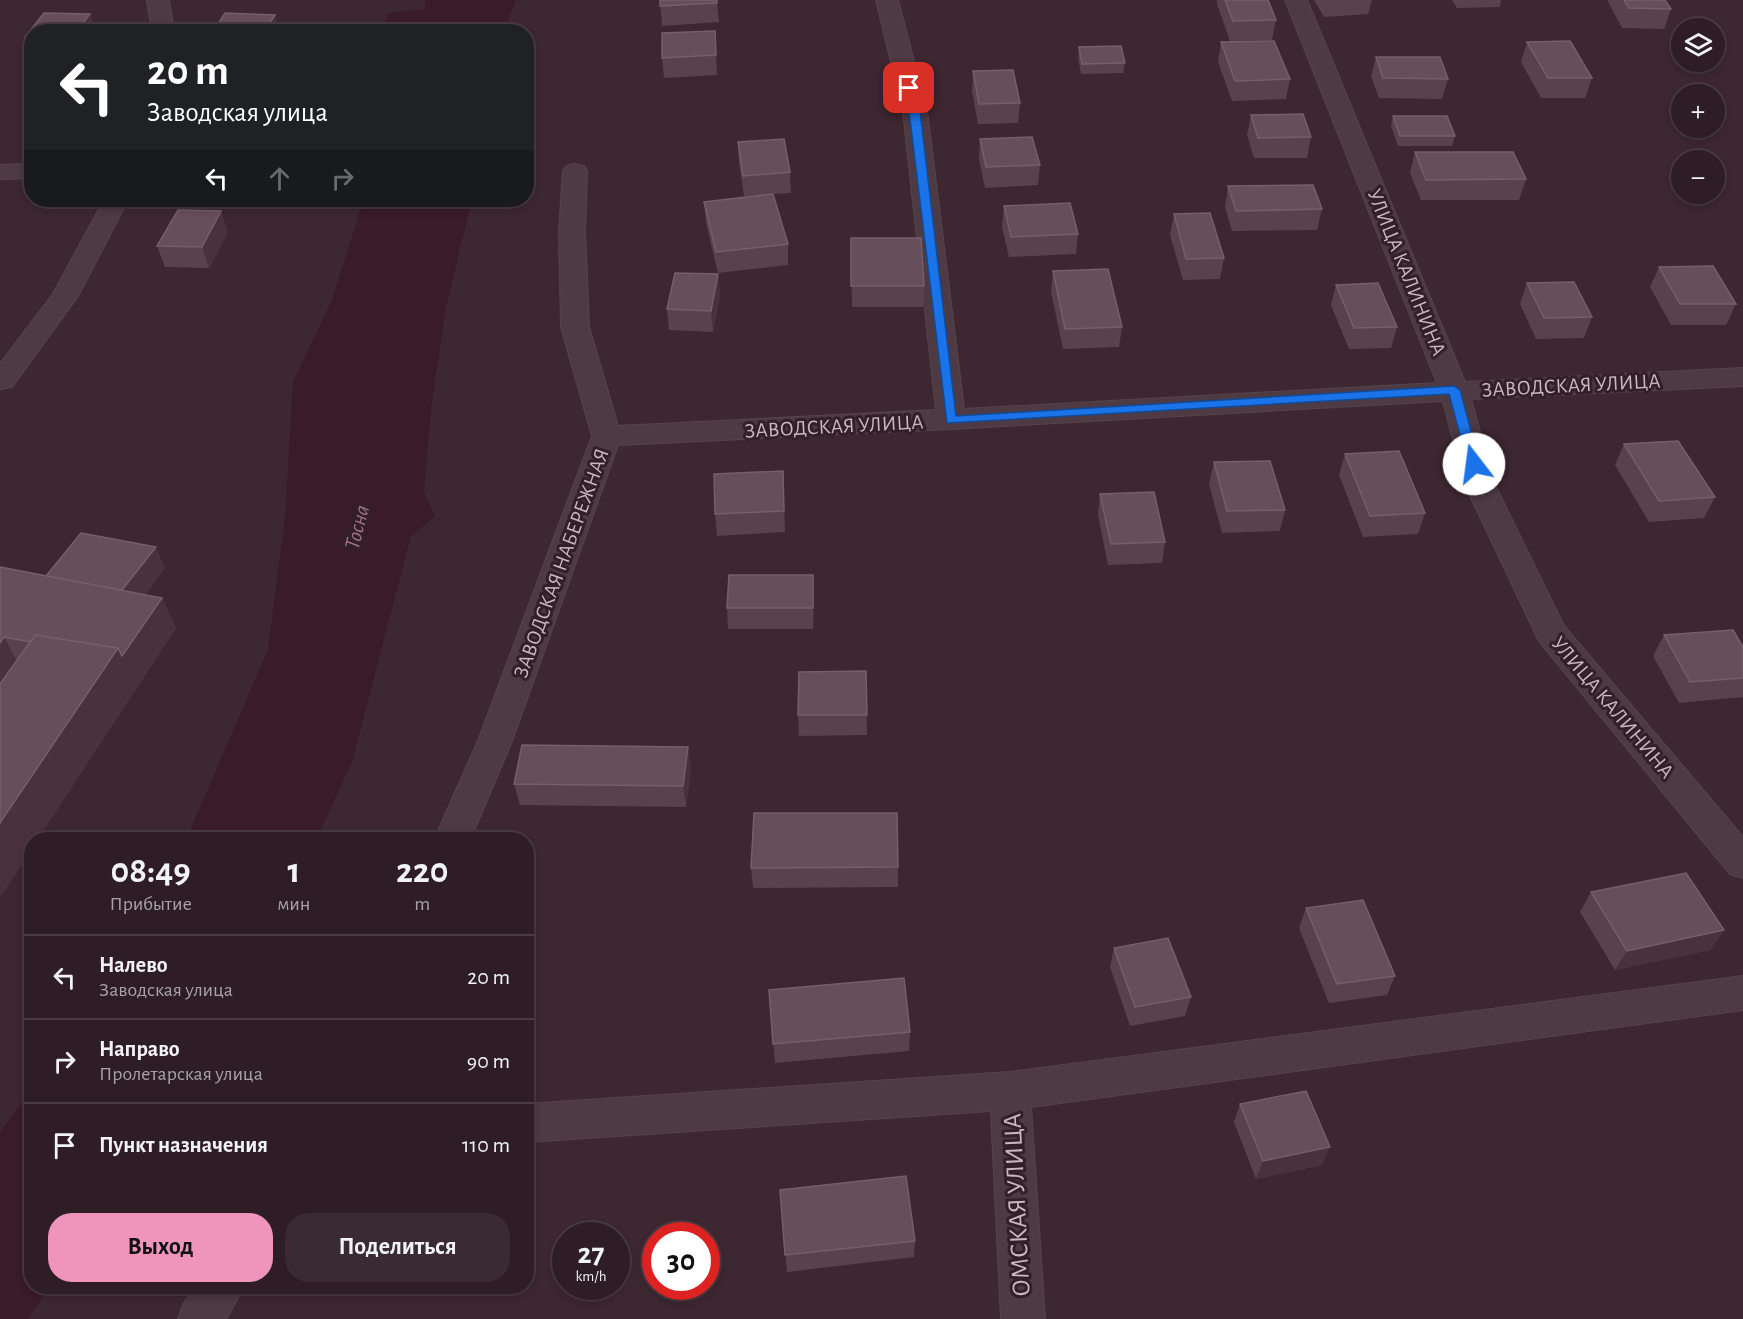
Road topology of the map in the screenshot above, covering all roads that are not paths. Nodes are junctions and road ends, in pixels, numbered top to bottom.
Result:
1 (158, 0) edge
2 (887, 0) edge
3 (1296, 0) edge
4 (162, 24) edge
5 (24, 171) edge
6 (575, 171) dead end
7 (0, 172) edge
8 (112, 207) edge
9 (1743, 377) edge
10 (2, 381) dead end
11 (1454, 390) junction
12 (951, 420) junction
13 (607, 436) junction
14 (455, 832) edge
15 (1743, 863) edge
16 (1743, 993) edge
17 (1010, 1091) junction
18 (534, 1122) edge
19 (217, 1294) edge
20 (200, 1319) edge
21 (1023, 1319) edge

1 - 4 street
2 - 12 street
3 - 11 street, УЛИЦА КАЛИНИНА
5 - 7 street
6 - 13 street, ЗАВОДСКАЯ НАБЕРЕЖНАЯ
8 - 10 street
9 - 11 street, ЗАВОДСКАЯ УЛИЦА
11 - 12 street, ЗАВОДСКАЯ УЛИЦА
11 - 15 street, УЛИЦА КАЛИНИНА
12 - 13 street, ЗАВОДСКАЯ УЛИЦА
13 - 14 street, ЗАВОДСКАЯ НАБЕРЕЖНАЯ
16 - 17 street
17 - 18 street
17 - 21 street, ОМСКАЯ УЛИЦА
19 - 20 street

